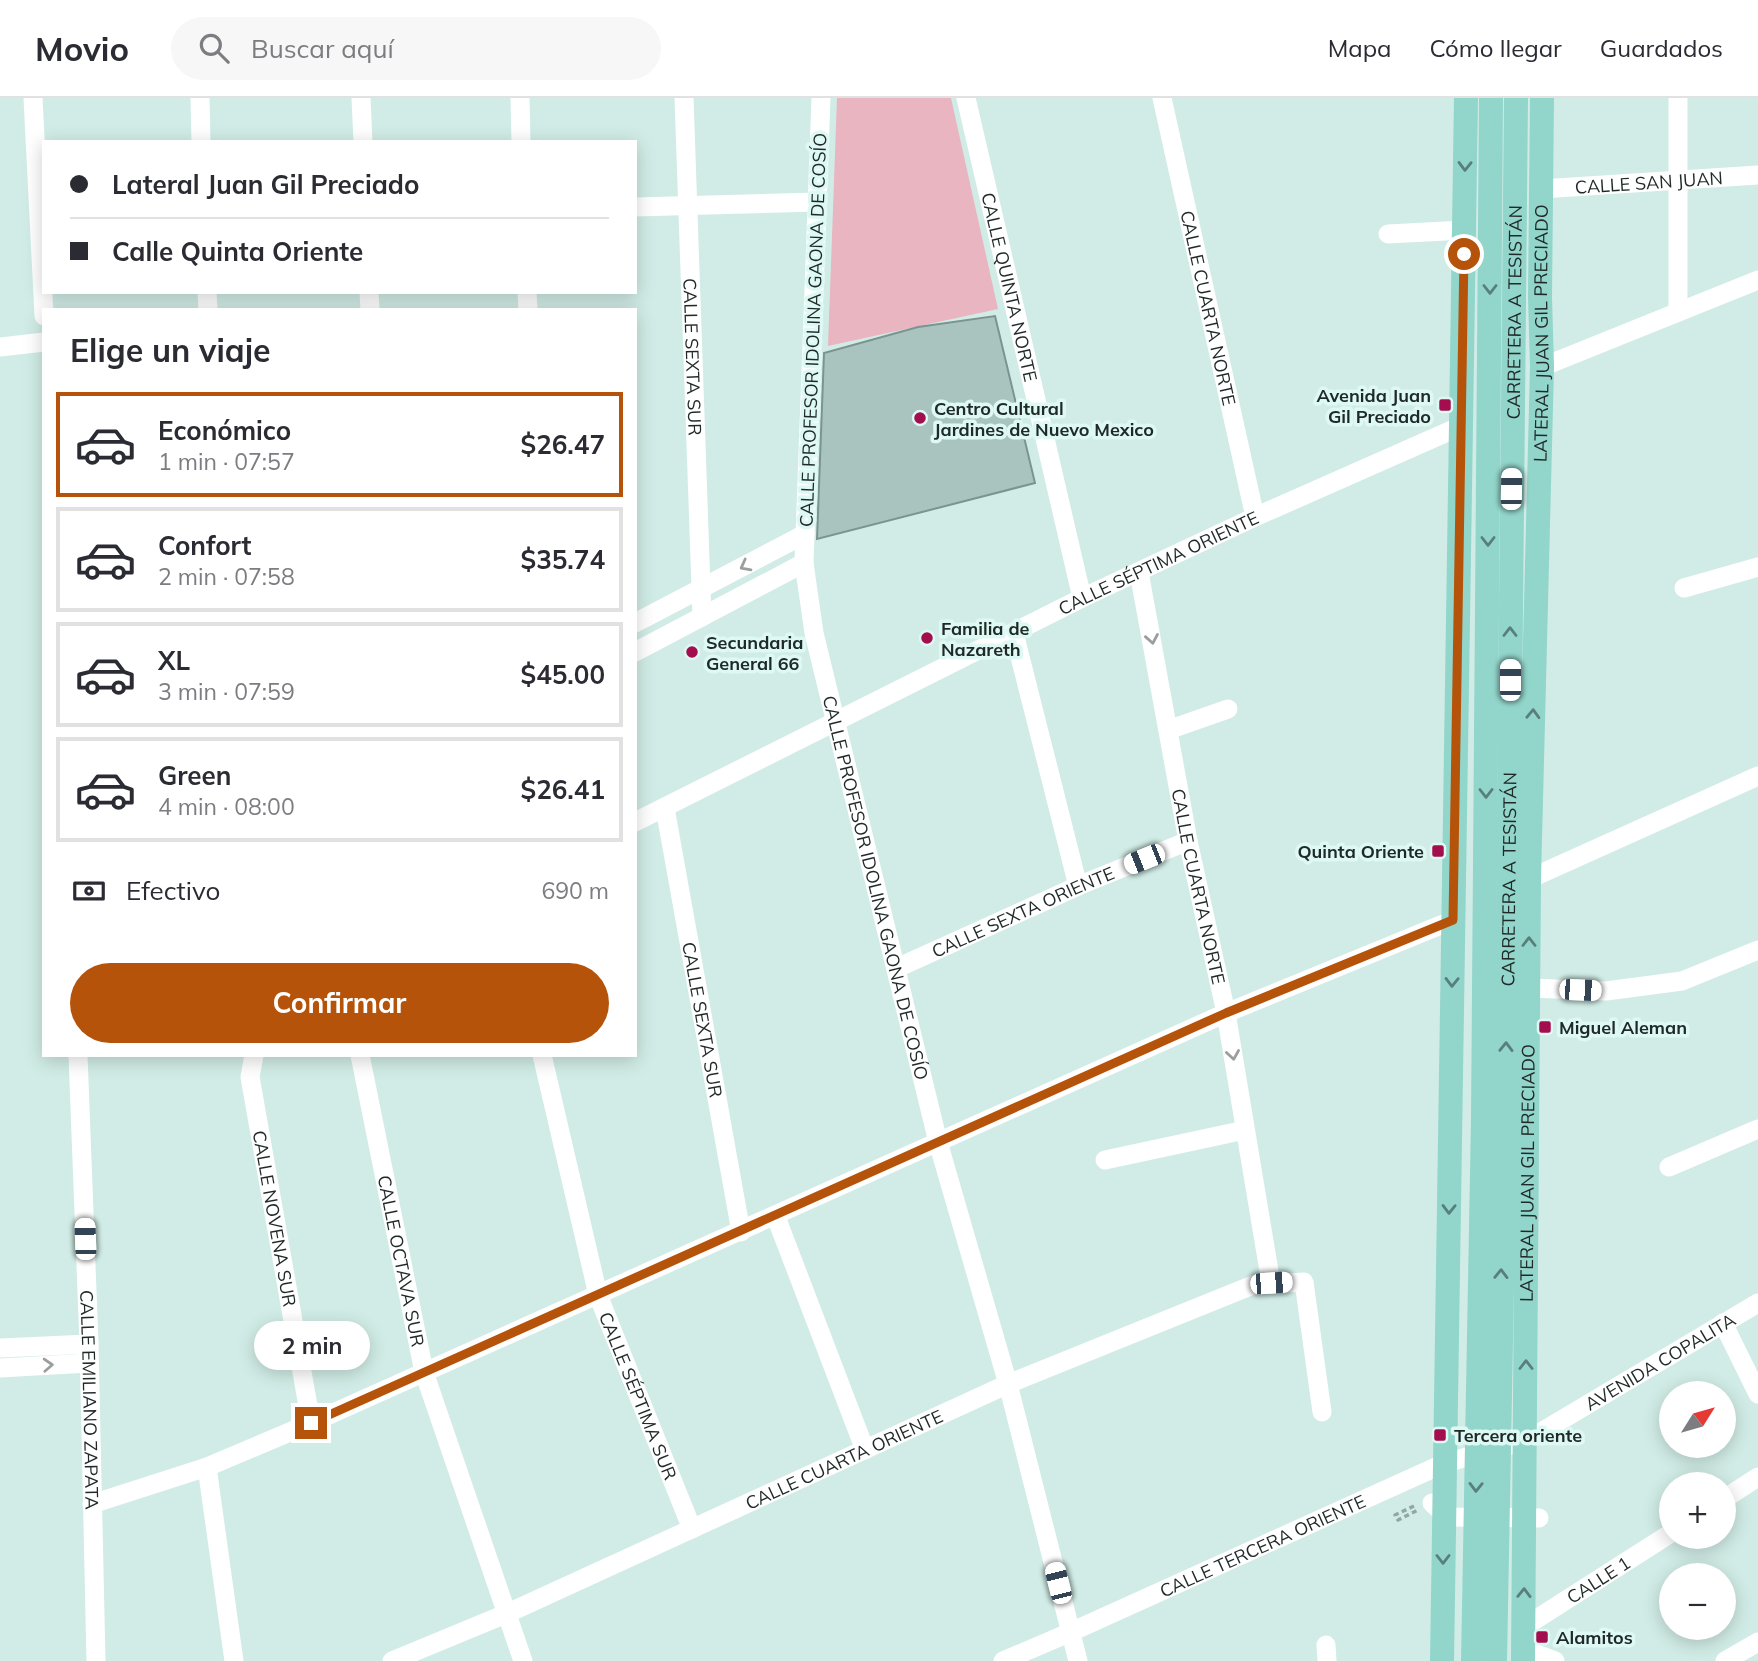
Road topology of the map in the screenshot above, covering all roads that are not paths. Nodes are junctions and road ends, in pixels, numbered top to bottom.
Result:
1 (33, 98) edge
2 (200, 98) edge
3 (361, 98) edge
4 (520, 98) edge
5 (684, 98) edge
6 (821, 98) edge
7 (966, 98) edge
8 (1162, 98) edge
9 (1466, 98) edge
10 (1491, 98) edge
11 (1516, 98) edge
12 (1542, 98) edge
13 (1678, 98) edge
14 (201, 140) edge
15 (363, 140) edge
16 (521, 140) edge
17 (1758, 175) edge
18 (1679, 178) junction
19 (1541, 189) junction
20 (817, 202) junction
21 (688, 206) junction
22 (637, 207) edge
23 (1464, 230) junction
24 (1388, 234) dead end
25 (42, 276) edge
26 (1758, 279) edge
27 (1678, 311) junction
28 (42, 342) edge
29 (0, 348) edge
30 (1542, 367) junction
31 (1461, 426) junction
32 (1255, 517) junction
33 (805, 534) junction
34 (804, 563) junction
35 (1758, 566) edge
36 (1139, 572) junction
37 (701, 588) junction
38 (1684, 588) dead end
39 (1082, 598) junction
40 (702, 617) junction
41 (637, 622) edge
42 (1014, 633) junction
43 (637, 651) edge
44 (1228, 709) dead end
45 (836, 722) junction
46 (1168, 730) junction
47 (1758, 776) edge
48 (664, 808) junction
49 (637, 821) edge
50 (1188, 841) junction
51 (1529, 879) junction
52 (1078, 886) junction
53 (1453, 920) junction
54 (1758, 950) edge
55 (897, 968) junction
56 (1530, 988) junction
57 (1226, 1013) junction
58 (78, 1057) edge
59 (254, 1057) edge
60 (360, 1057) edge
61 (542, 1057) edge
62 (1758, 1129) edge
63 (1245, 1130) junction
64 (938, 1142) junction
65 (1105, 1160) dead end
66 (1669, 1167) dead end
67 (776, 1217) junction
68 (741, 1232) junction
69 (1271, 1283) junction
70 (598, 1295) junction
71 (1758, 1303) edge
72 (1723, 1323) junction
73 (0, 1348) edge
74 (89, 1353) junction
75 (0, 1368) edge
76 (424, 1372) junction
77 (1008, 1384) junction
78 (1758, 1394) edge
79 (1322, 1412) dead end
80 (311, 1423) junction
81 (1525, 1441) junction
82 (865, 1450) junction
83 (1487, 1452) junction
84 (1445, 1463) junction
85 (207, 1467) junction
86 (1758, 1478) edge
87 (1736, 1492) edge
88 (92, 1504) junction
89 (1425, 1504) road end
90 (1539, 1518) dead end
91 (692, 1529) junction
92 (1659, 1542) edge
93 (508, 1613) junction
94 (1071, 1632) junction
95 (1758, 1642) edge
96 (1523, 1646) edge
97 (96, 1661) edge
98 (234, 1661) edge
99 (392, 1661) edge
100 (523, 1661) edge
101 (1003, 1661) edge
102 (1078, 1661) edge
103 (1442, 1661) edge
104 (1473, 1661) edge
105 (1495, 1661) edge
106 (1555, 1661) edge
107 (1725, 1661) edge

1 - 25 street
2 - 14 street
3 - 15 street
4 - 16 street
5 - 21 street, CALLE SEXTA SUR
6 - 20 street, CALLE PROFESOR IDOLINA GAONA DE COSÍO
7 - 39 street, CALLE QUINTA NORTE
8 - 32 street, CALLE CUARTA NORTE
9 -> 23 main road
10 -> 83 main road, CARRETERA A TESISTÁN
83 -> 11 main road, CARRETERA A TESISTÁN
12 - 19 main road, LATERAL JUAN GIL PRECIADO
13 - 18 street
17 - 18 street, CALLE SAN JUAN
18 - 19 street, CALLE SAN JUAN
18 - 27 street
19 - 30 main road, LATERAL JUAN GIL PRECIADO
20 - 21 street
20 - 33 street, CALLE PROFESOR IDOLINA GAONA DE COSÍO
21 - 22 street
21 - 37 street, CALLE SEXTA SUR
23 - 24 street
23 - 31 main road
26 - 27 street
27 - 30 street
28 - 29 street
51 -> 30 main road, LATERAL JUAN GIL PRECIADO
31 - 32 street, CALLE SÉPTIMA ORIENTE
31 - 53 main road
32 - 36 street, CALLE SÉPTIMA ORIENTE
33 - 34 street, CALLE PROFESOR IDOLINA GAONA DE COSÍO
33 -> 37 street
34 - 40 street
34 - 45 street, CALLE PROFESOR IDOLINA GAONA DE COSÍO
35 - 38 street
36 - 39 street, CALLE SÉPTIMA ORIENTE
36 -> 46 street, CALLE CUARTA NORTE
37 - 40 street, CALLE SEXTA SUR
37 - 41 street
39 - 42 street, CALLE SÉPTIMA ORIENTE
40 - 43 street
42 - 45 street, CALLE SÉPTIMA ORIENTE
42 - 52 street
44 - 46 street
45 - 48 street, CALLE SÉPTIMA ORIENTE
45 - 55 street, CALLE PROFESOR IDOLINA GAONA DE COSÍO
46 - 50 street, CALLE CUARTA NORTE
47 - 51 street
48 - 49 street, CALLE SÉPTIMA ORIENTE
48 - 68 street, CALLE SEXTA SUR
50 - 52 street, CALLE SEXTA ORIENTE
50 - 57 street, CALLE CUARTA NORTE
56 -> 51 main road, LATERAL JUAN GIL PRECIADO
52 - 55 street, CALLE SEXTA ORIENTE
53 - 57 street
53 -> 84 main road
54 - 56 street
55 - 64 street, CALLE PROFESOR IDOLINA GAONA DE COSÍO
81 -> 56 main road, LATERAL JUAN GIL PRECIADO
57 -> 63 street, CALLE CUARTA NORTE
57 - 64 street
58 - 74 street, CALLE EMILIANO ZAPATA
59 - 80 street, CALLE NOVENA SUR
60 - 76 street, CALLE OCTAVA SUR
61 - 70 street, CALLE SÉPTIMA SUR
62 - 66 street
63 - 65 street
63 - 69 street, CALLE CUARTA NORTE
64 - 67 street
64 - 77 street, CALLE PROFESOR IDOLINA GAONA DE COSÍO
67 - 68 street
67 - 82 street
68 - 70 street
69 - 77 street, CALLE CUARTA ORIENTE
69 - 79 street, CALLE CUARTA ORIENTE
70 - 76 street
70 - 91 street, CALLE SÉPTIMA SUR
71 - 72 street, AVENIDA COPALITA
72 - 78 street
72 - 81 street, AVENIDA COPALITA
73 - 74 street
75 -> 74 street
74 - 88 street, CALLE EMILIANO ZAPATA
76 - 80 street
76 - 93 street, CALLE OCTAVA SUR
77 - 82 street, CALLE CUARTA ORIENTE
77 - 94 street, CALLE PROFESOR IDOLINA GAONA DE COSÍO
80 - 85 street
81 - 83 street, CALLE TERCERA ORIENTE
96 -> 81 main road, LATERAL JUAN GIL PRECIADO
82 - 91 street, CALLE CUARTA ORIENTE
83 - 84 street, CALLE TERCERA ORIENTE
83 -> 104 main road, CARRETERA A TESISTÁN
83 - 105 main road, CARRETERA A TESISTÁN
84 - 94 street, CALLE TERCERA ORIENTE
84 -> 103 main road
85 - 88 street
85 - 98 street
86 - 87 street
88 - 97 street, CALLE EMILIANO ZAPATA
89 - 90 street
91 - 93 street, CALLE CUARTA ORIENTE
92 - 96 street, CALLE 1
93 - 99 street, CALLE CUARTA ORIENTE
93 - 100 street, CALLE OCTAVA SUR
94 - 101 street, CALLE TERCERA ORIENTE
94 - 102 street, CALLE PROFESOR IDOLINA GAONA DE COSÍO
95 - 107 street
96 - 106 street

